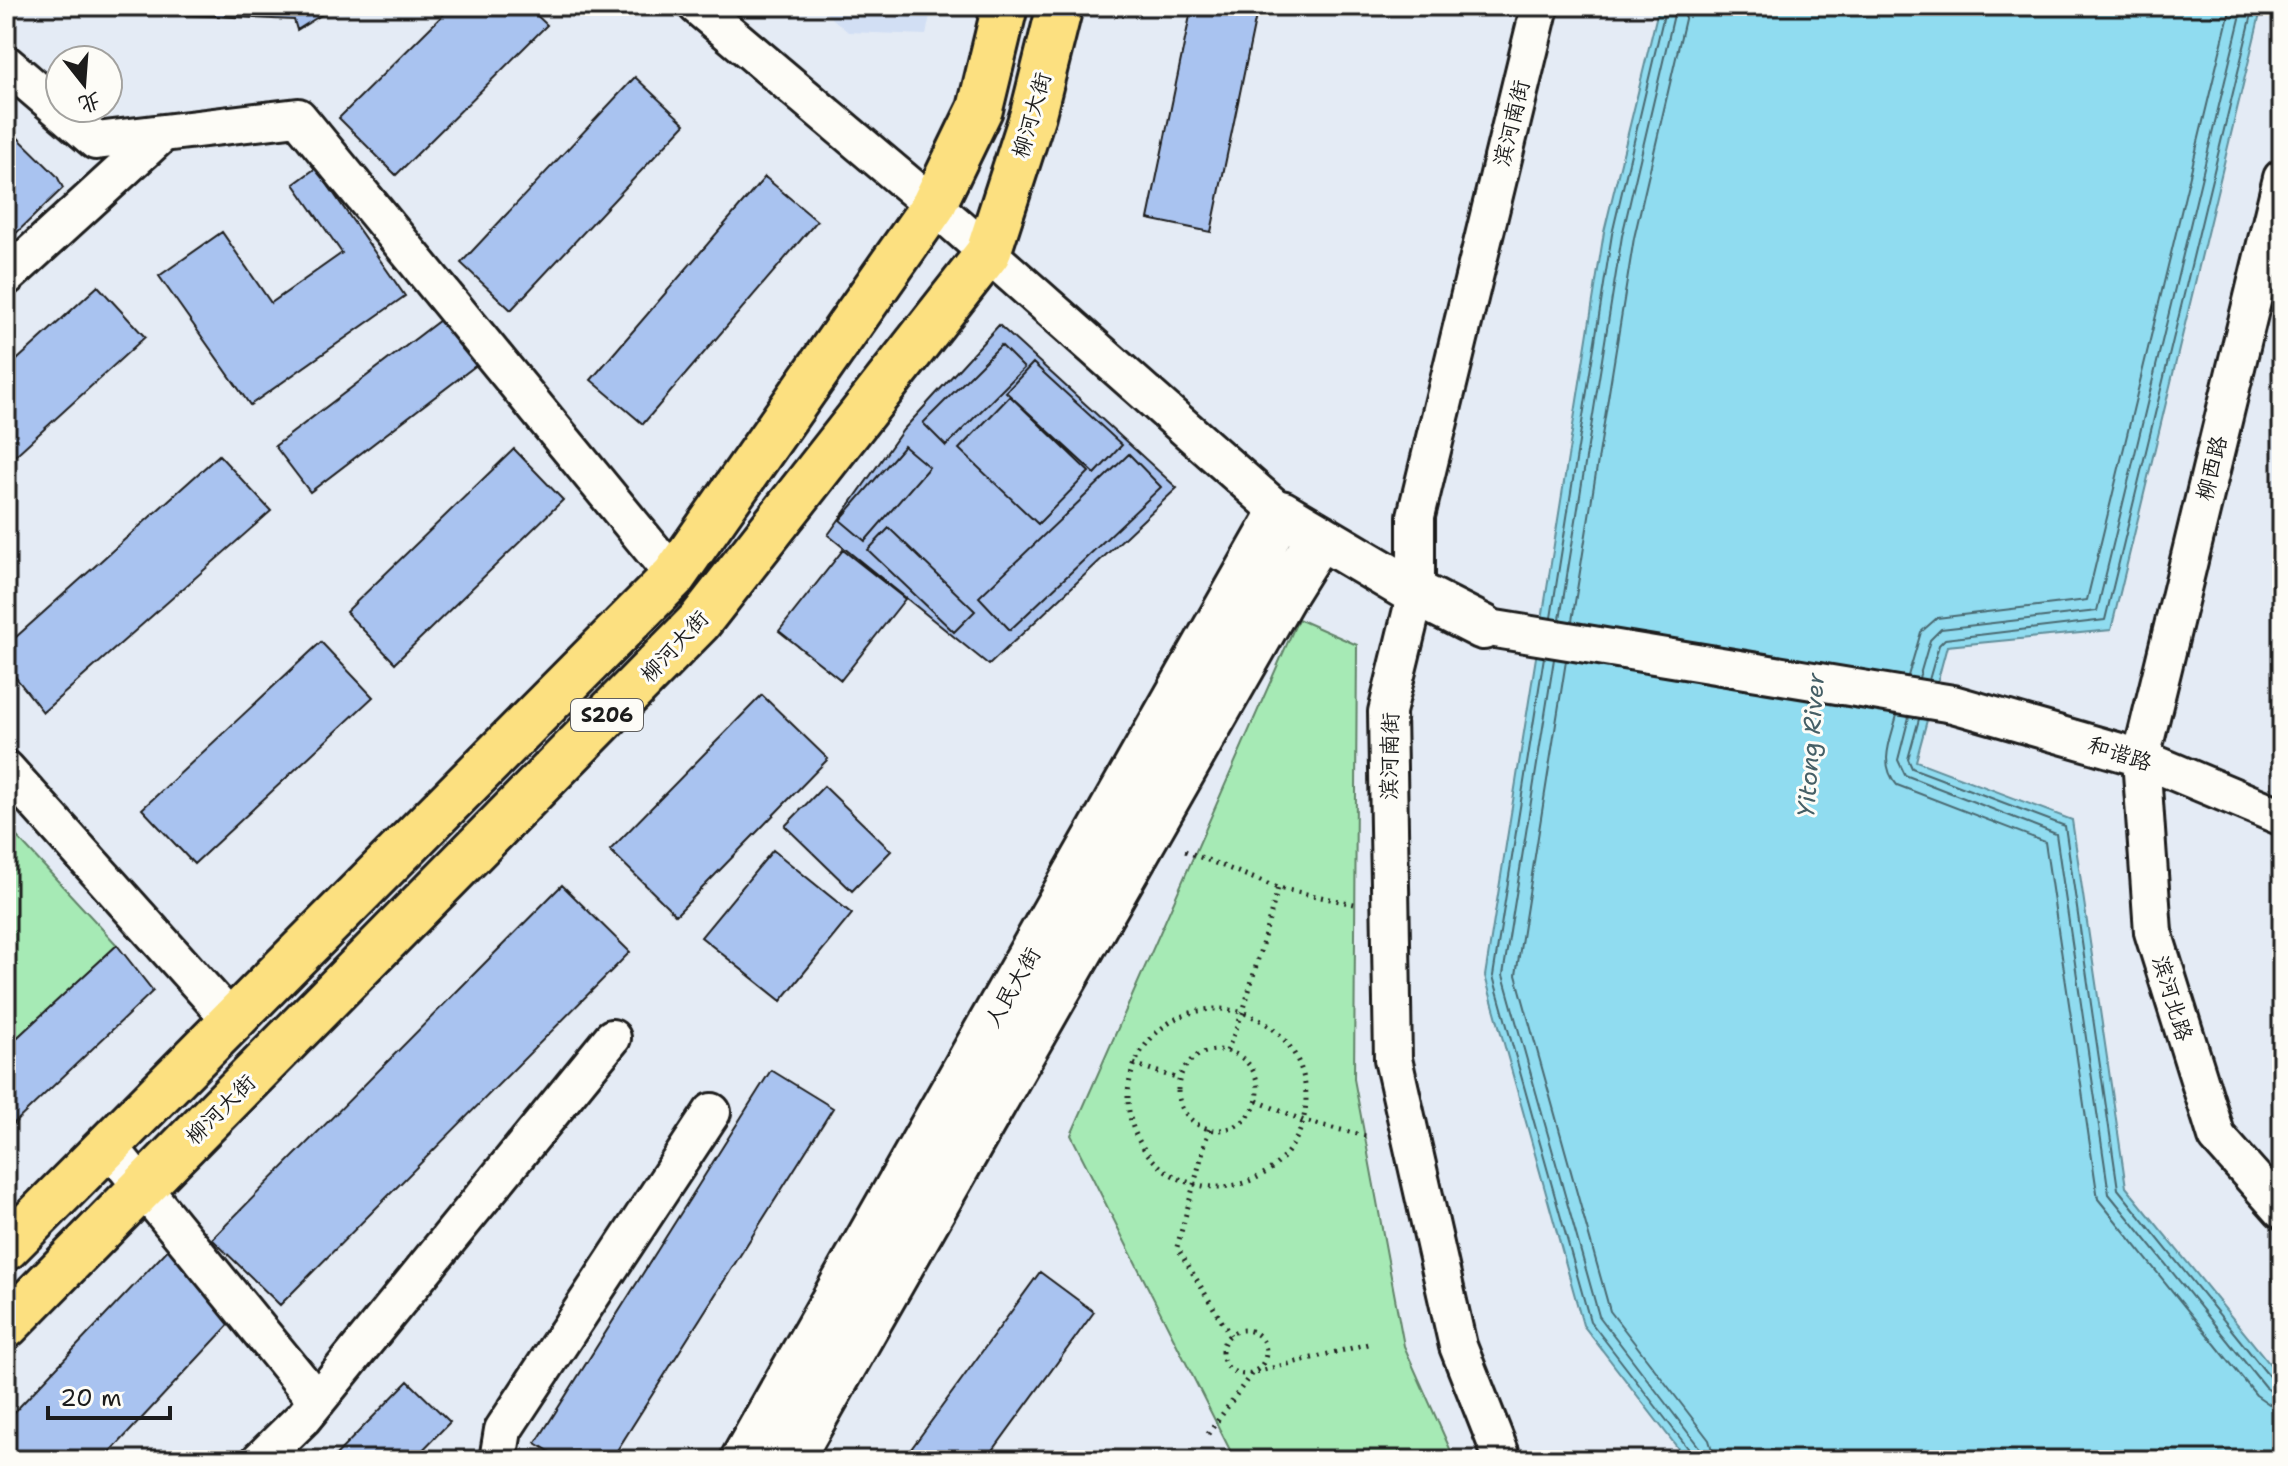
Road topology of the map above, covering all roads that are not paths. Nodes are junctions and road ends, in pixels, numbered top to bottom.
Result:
1 (697, 6) edge
2 (1005, 6) edge
3 (1060, 6) edge
4 (1540, 6) edge
5 (6, 64) edge
6 (163, 133) junction
7 (2280, 196) edge
8 (933, 206) junction
9 (988, 253) junction
10 (6, 277) edge
11 (1281, 513) junction
12 (1320, 536) junction
13 (674, 576) junction
14 (1416, 593) junction
15 (1483, 627) joint
16 (2141, 758) junction
17 (6, 769) edge
18 (2282, 817) edge
19 (232, 1021) junction
20 (612, 1038) dead end
21 (712, 1112) dead end
22 (108, 1145) junction
23 (143, 1186) junction
24 (2282, 1210) edge
25 (6, 1248) edge
26 (6, 1326) edge
27 (317, 1401) junction
28 (260, 1460) edge
29 (498, 1460) edge
30 (743, 1460) edge
31 (790, 1460) edge
32 (1503, 1460) edge

1 - 8 street
2 - 8 main road, S206
3 - 9 main road, 柳河大街 / S206
4 - 14 street, 滨河南街
5 - 6 street
6 - 10 street
6 - 13 street
7 - 16 street, 柳西路
8 - 9 street
8 - 13 main road, S206
9 - 11 street
9 - 23 main road, 柳河大街 / S206
11 - 12 street
11 - 30 street, 人民大街
12 - 14 street
12 - 31 street, 人民大街
13 - 19 main road, S206
14 - 15 street
14 - 32 street, 滨河南街
15 - 16 street, 和谐路
16 - 18 street, 和谐路
16 - 24 street, 滨河北路
17 - 19 street
19 - 22 main road, S206
20 - 27 street
21 - 29 street
22 - 23 street
22 - 25 main road, S206
23 - 26 main road, 柳河大街 / S206
23 - 27 street
27 - 28 street

